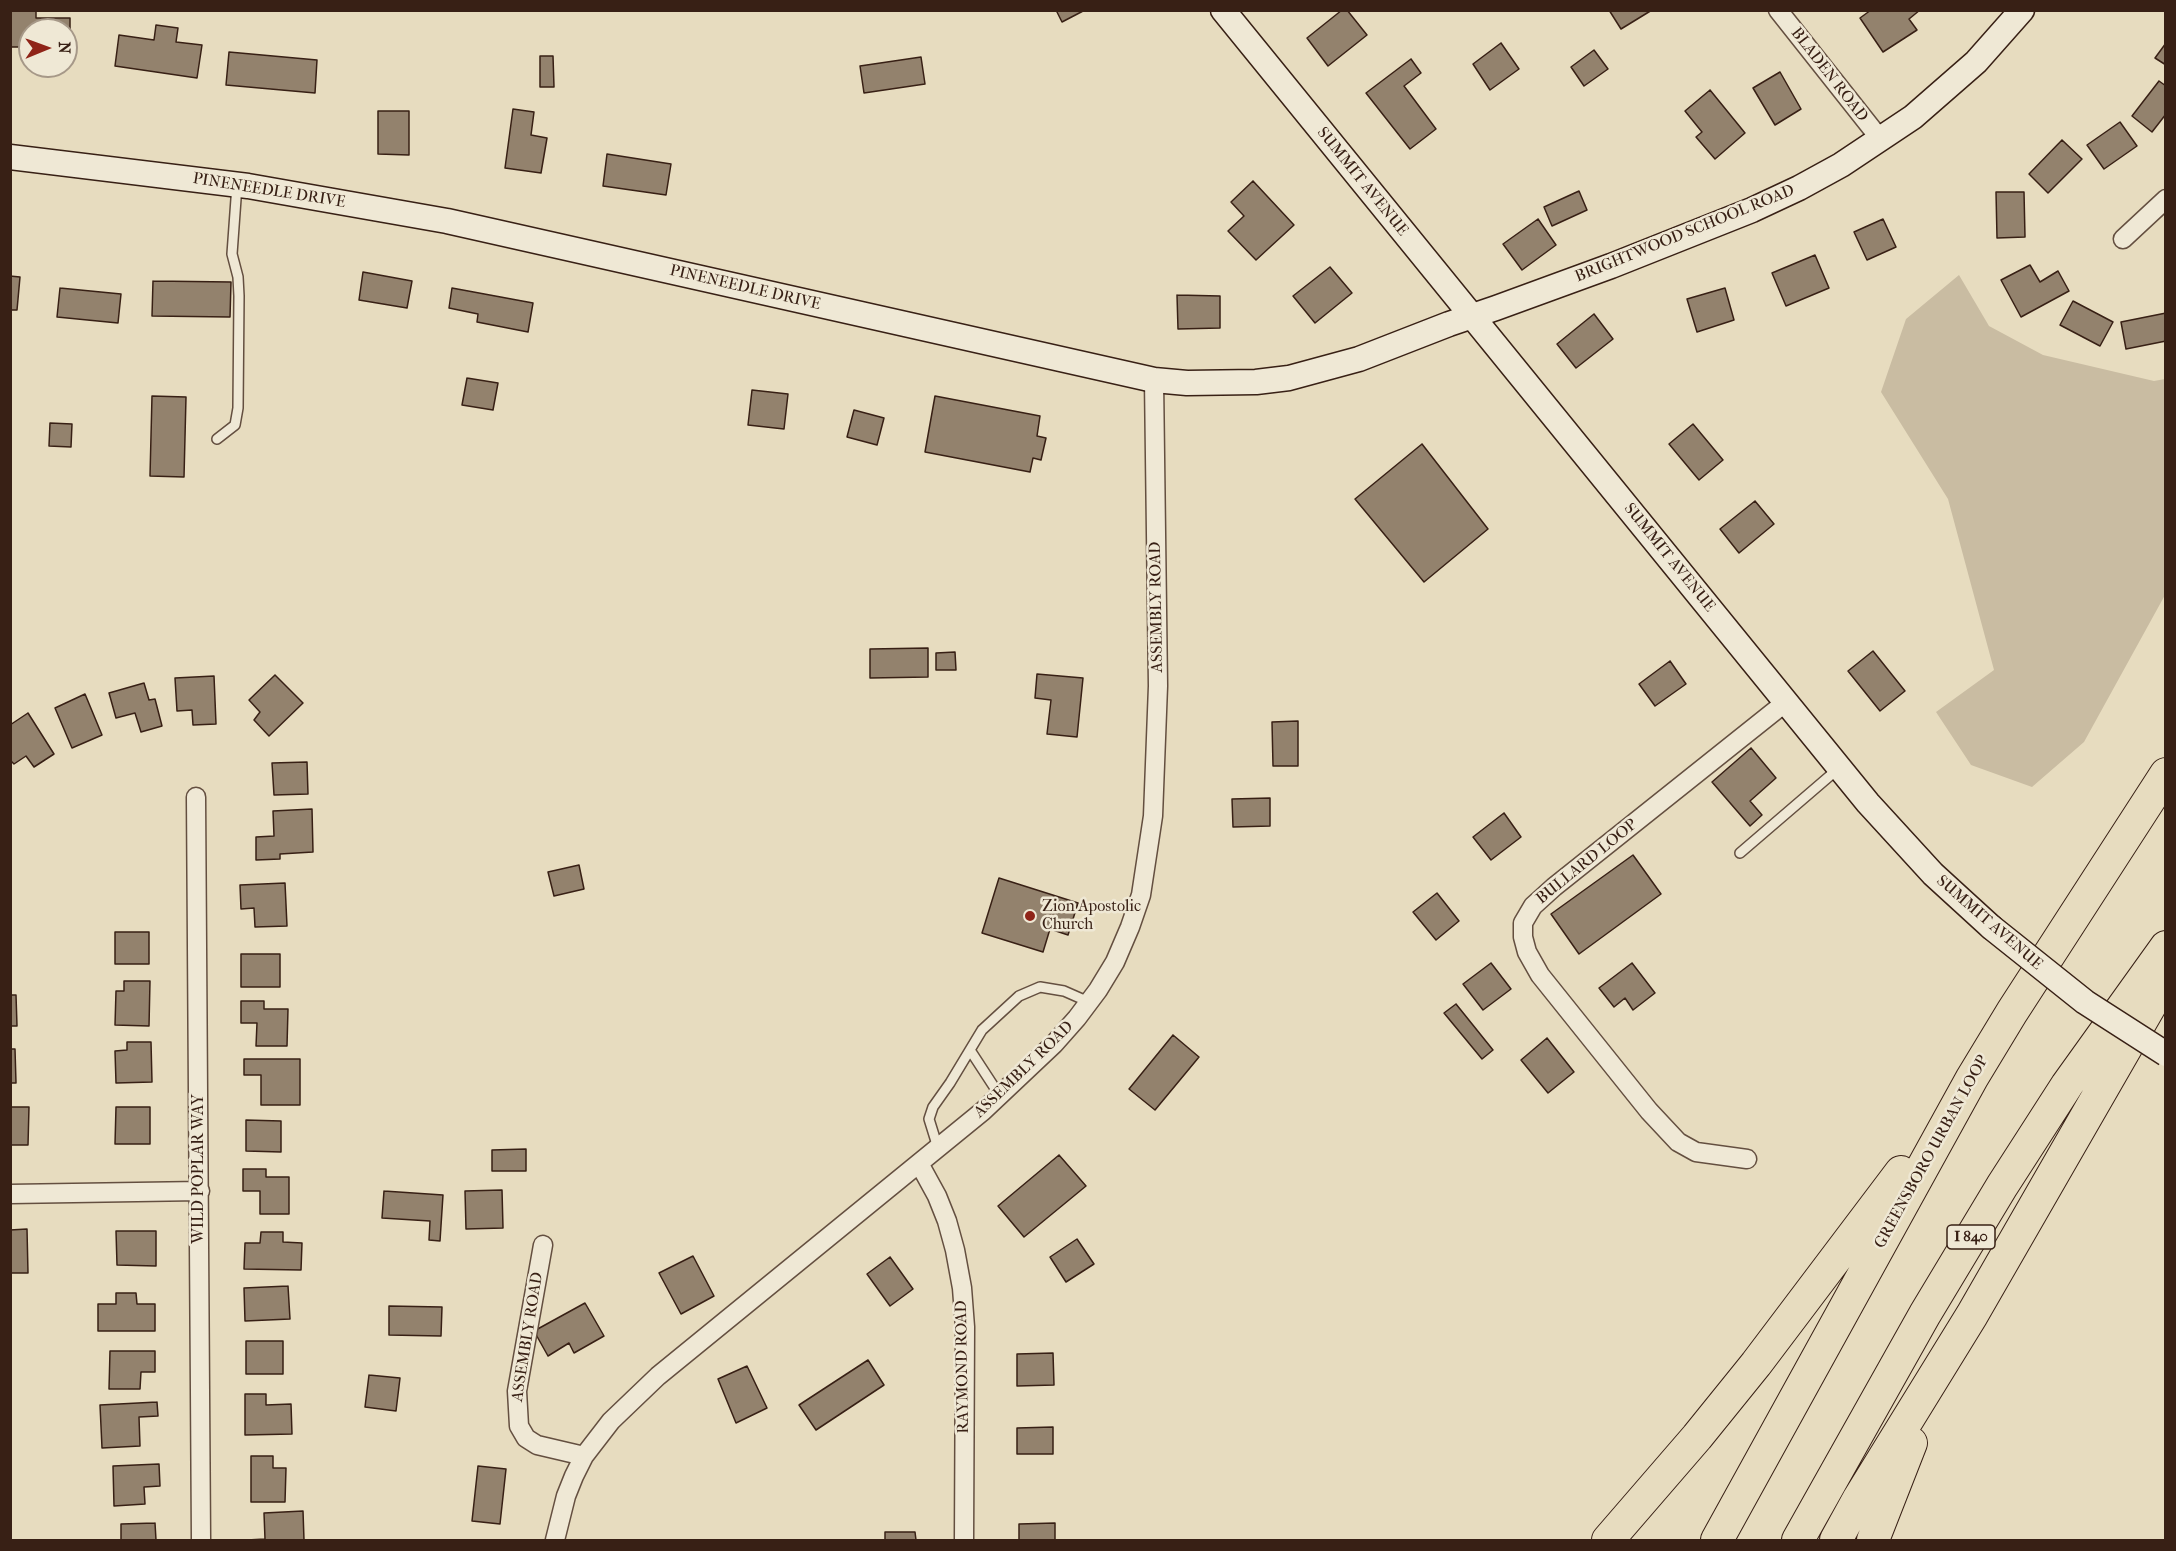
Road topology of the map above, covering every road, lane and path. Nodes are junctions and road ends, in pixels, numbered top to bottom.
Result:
1 (1223, 10) edge
2 (1778, 10) edge
3 (2022, 10) edge
4 (1881, 140) junction
5 (10, 157) edge
6 (237, 185) junction
7 (2166, 199) edge
8 (2122, 239) dead end
9 (1472, 316) junction
10 (1154, 381) junction
11 (217, 439) dead end
12 (1786, 702) junction
13 (1839, 768) junction
14 (2166, 774) edge
15 (196, 797) dead end
16 (1740, 853) dead end
17 (2166, 946) edge
18 (2166, 978) edge
19 (1089, 1002) junction
20 (970, 1050) junction
21 (2166, 1054) edge
22 (1972, 1078) junction
23 (1000, 1096) junction
24 (938, 1149) junction
25 (1748, 1159) dead end
26 (920, 1165) junction
27 (200, 1191) junction
28 (10, 1194) edge
29 (543, 1245) dead end
30 (1972, 1315) junction
31 (584, 1456) junction
32 (201, 1540) edge
33 (555, 1540) edge
34 (964, 1540) edge
35 (1608, 1540) edge
36 (1717, 1540) edge
37 (1798, 1540) edge
38 (1836, 1540) edge
39 (1873, 1540) edge

1 - 9 main road, SUMMIT AVENUE
2 - 4 street, BLADEN ROAD
3 - 4 main road, BRIGHTWOOD SCHOOL ROAD
4 - 9 main road, BRIGHTWOOD SCHOOL ROAD
5 - 6 main road, PINENEEDLE DRIVE
6 - 10 main road, PINENEEDLE DRIVE
6 - 11 lane
7 - 8 street
9 - 10 main road, PINENEEDLE DRIVE
9 - 12 main road, SUMMIT AVENUE
10 - 19 street, ASSEMBLY ROAD
12 - 13 main road, SUMMIT AVENUE
12 - 25 street, BULLARD LOOP
13 - 16 lane
13 - 21 main road, SUMMIT AVENUE, bridge
14 - 22 highway, GREENSBORO URBAN LOOP
15 - 27 street, WILD POPLAR WAY
17 - 37 highway, I 840
18 - 30 highway
19 - 20 lane
19 - 23 street, ASSEMBLY ROAD
20 - 23 lane
20 - 24 lane
22 - 35 highway
22 - 36 highway, GREENSBORO URBAN LOOP
23 - 24 street, ASSEMBLY ROAD
24 - 26 street, ASSEMBLY ROAD
26 - 31 street, ASSEMBLY ROAD
26 - 34 street, RAYMOND ROAD
27 - 28 street
27 - 32 street, WILD POPLAR WAY
29 - 31 street, ASSEMBLY ROAD
30 - 38 highway
30 - 39 highway
31 - 33 street, ASSEMBLY ROAD

